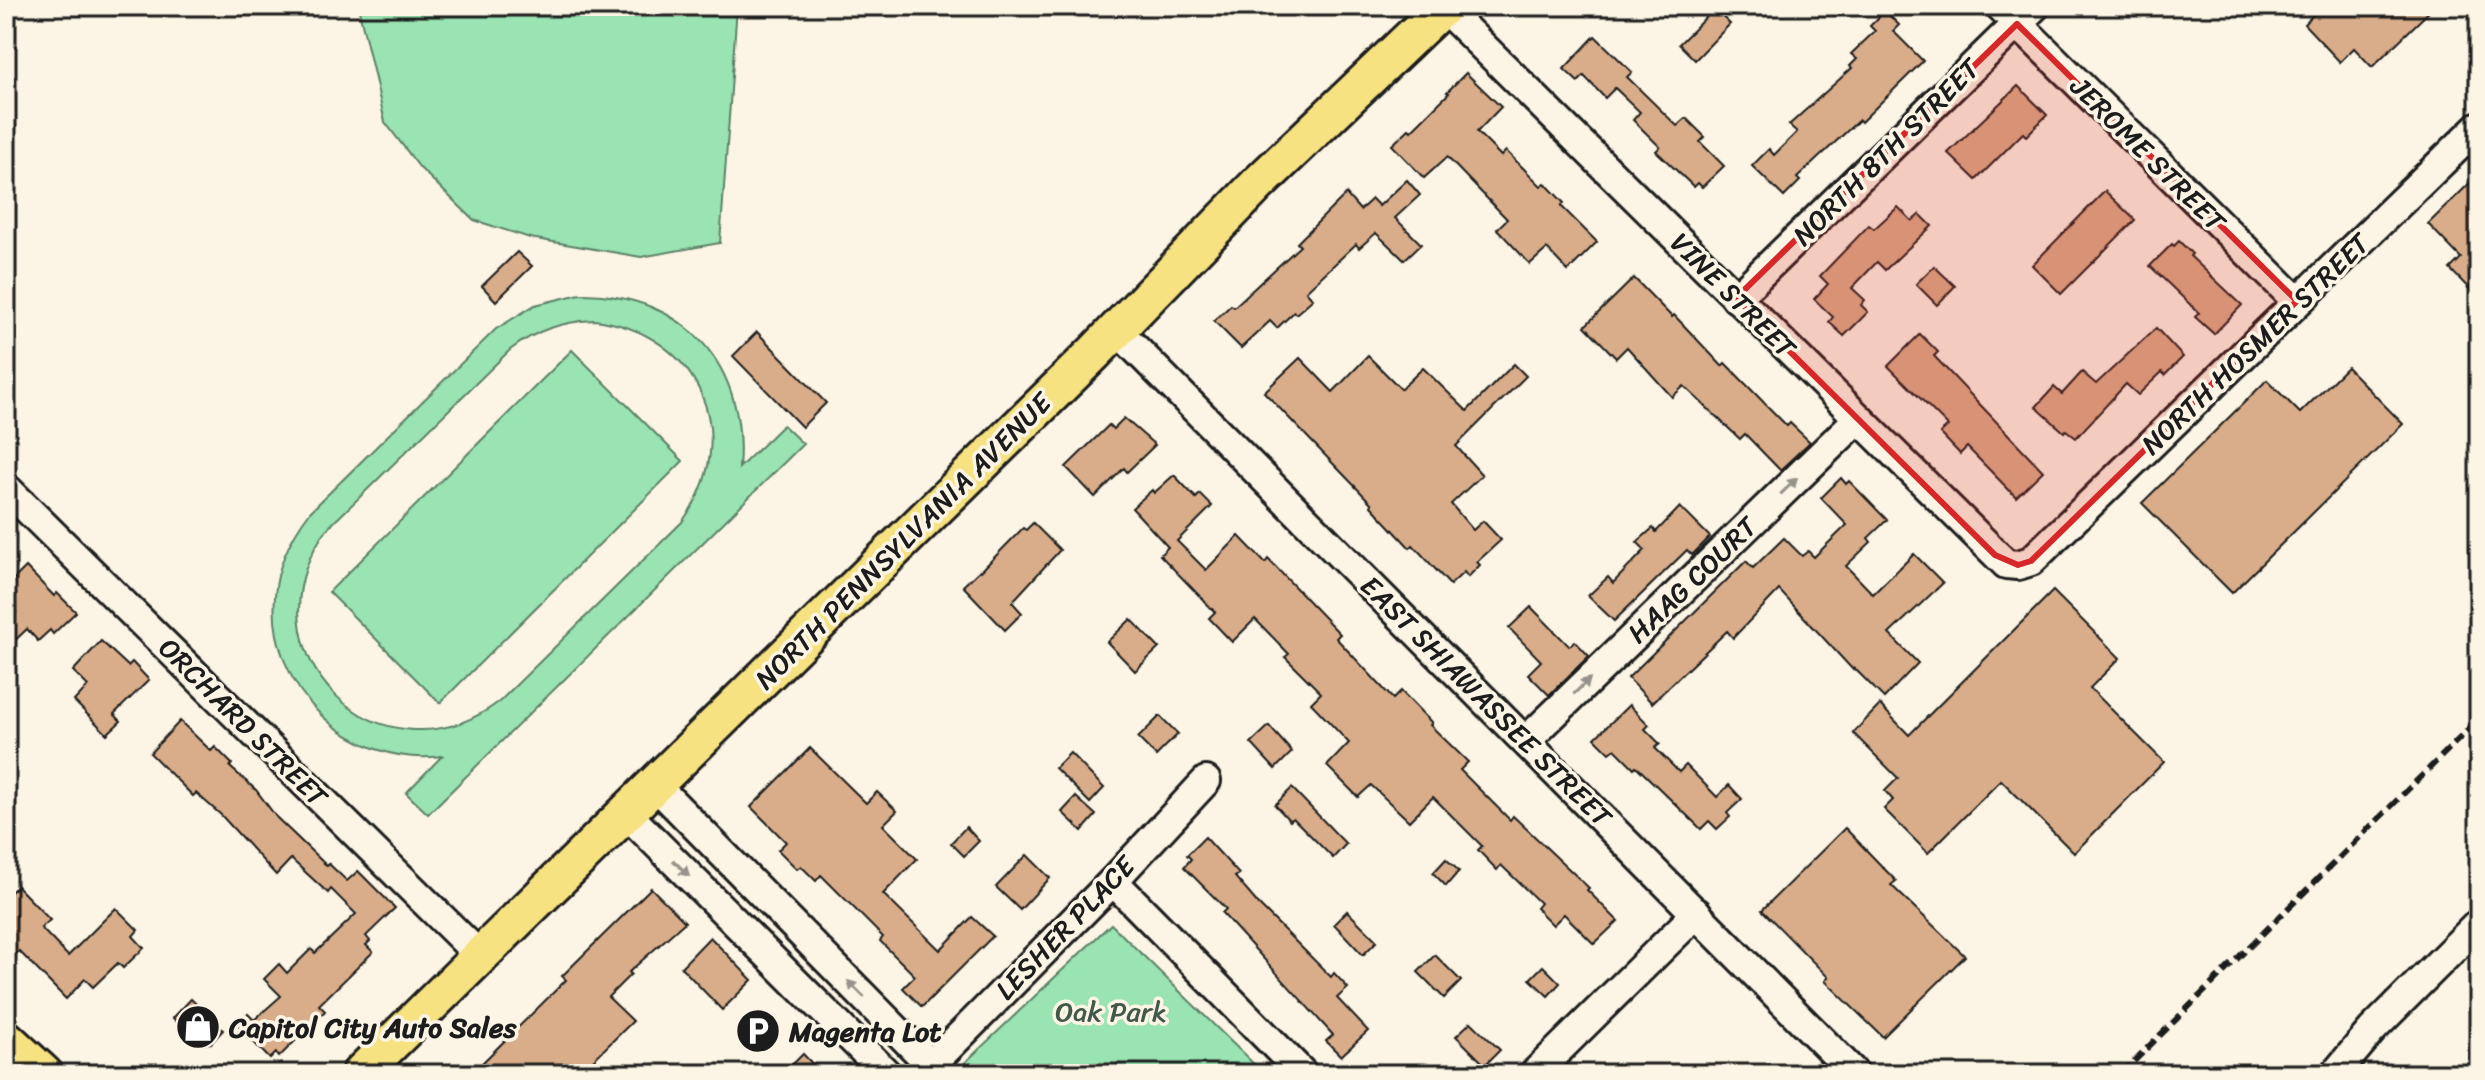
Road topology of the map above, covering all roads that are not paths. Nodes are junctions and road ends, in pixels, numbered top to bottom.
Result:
1 (1443, 6) edge
2 (2017, 12) edge
3 (2479, 126) edge
4 (1736, 298) junction
5 (2297, 301) junction
6 (1116, 329) junction
7 (1858, 419) junction
8 (6, 488) edge
9 (2031, 561) joint
10 (1526, 741) junction
11 (1206, 781) dead end
12 (655, 785) junction
13 (626, 813) junction
14 (1113, 881) junction
15 (1697, 913) junction
16 (2479, 923) edge
17 (480, 956) junction
18 (6, 1039) edge
19 (926, 1069) edge
20 (44, 1074) edge
21 (360, 1074) edge
22 (887, 1074) edge
23 (1303, 1074) edge
24 (1534, 1074) edge
25 (1855, 1074) edge
26 (2335, 1074) edge

1 - 4 street, VINE STREET
1 - 6 main road, NORTH PENNSYLVANIA AVENUE
2 - 4 street, NORTH 8TH STREET
2 - 5 street, JEROME STREET
3 - 5 street, NORTH HOSMER STREET
4 - 7 street, VINE STREET
5 - 9 street, NORTH HOSMER STREET
6 - 10 street, EAST SHIAWASSEE STREET
6 - 12 main road, NORTH PENNSYLVANIA AVENUE
7 - 9 street, VINE STREET
10 -> 7 street, HAAG COURT
8 - 17 street, ORCHARD STREET
10 - 15 street, EAST SHIAWASSEE STREET
11 - 14 street, LESHER PLACE
12 - 13 main road, NORTH PENNSYLVANIA AVENUE
19 -> 12 street
13 - 17 main road, NORTH PENNSYLVANIA AVENUE
13 -> 22 street
14 - 19 street, LESHER PLACE
14 - 23 street
15 - 24 street
15 - 25 street, EAST SHIAWASSEE STREET
16 - 26 street
17 - 21 main road, NORTH PENNSYLVANIA AVENUE
18 - 20 main road

